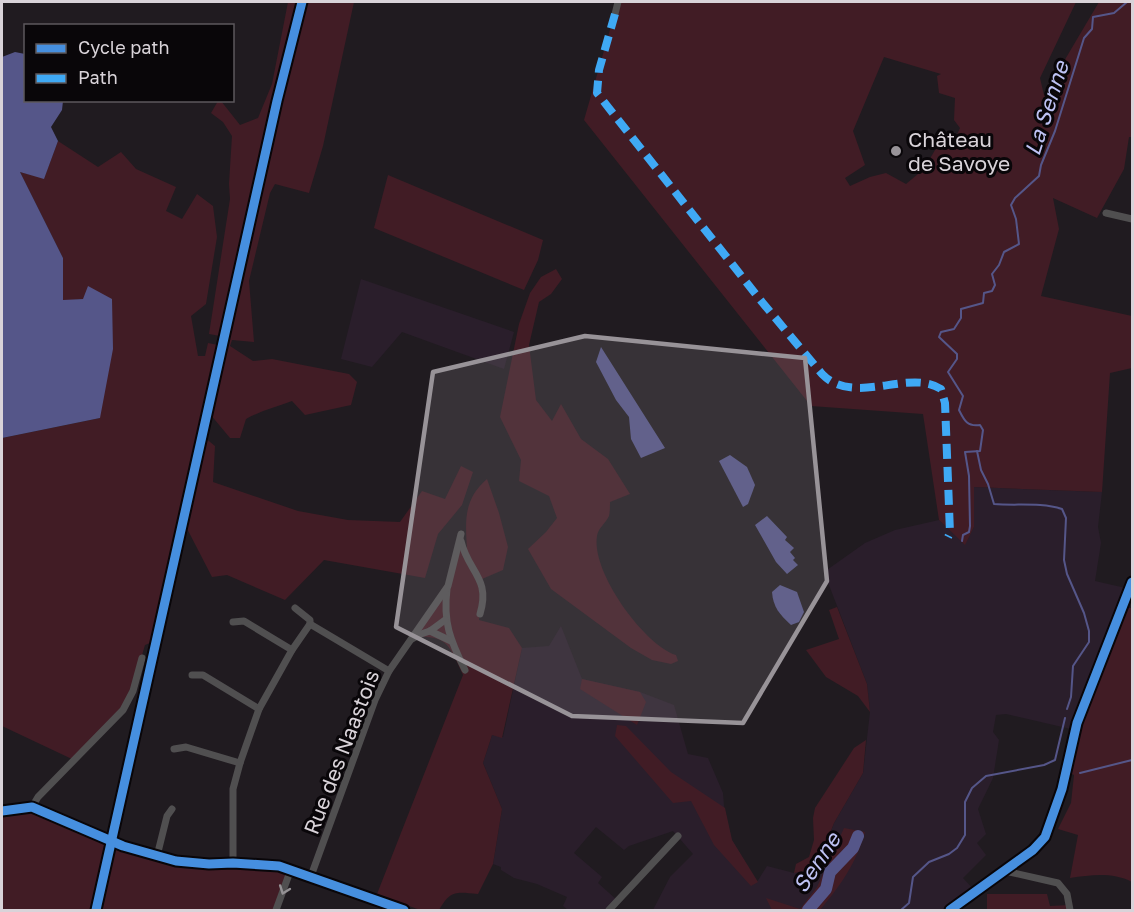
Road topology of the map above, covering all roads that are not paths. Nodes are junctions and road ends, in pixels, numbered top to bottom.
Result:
1 (618, 2) edge
2 (615, 14) dead end
3 (1106, 213) dead end
4 (1132, 219) edge
5 (455, 558) junction
6 (467, 558) junction
7 (1132, 582) edge
8 (448, 586) junction
9 (295, 608) dead end
10 (480, 614) dead end
11 (446, 620) junction
12 (233, 622) dead end
13 (310, 624) junction
14 (430, 632) junction
15 (451, 641) junction
16 (408, 642) junction
17 (292, 650) junction
18 (142, 658) dead end
19 (389, 670) junction
20 (465, 670) dead end
21 (192, 675) dead end
22 (259, 709) junction
23 (174, 748) dead end
24 (240, 763) junction
25 (32, 807) junction
26 (172, 809) dead end
27 (2, 812) edge
28 (678, 836) dead end
29 (157, 856) junction
30 (233, 863) junction
31 (291, 869) junction
32 (1005, 871) junction
33 (311, 876) junction
34 (276, 910) edge
35 (404, 910) edge
36 (609, 910) edge
37 (950, 910) edge
38 (1070, 910) edge

1 - 2 street
3 - 4 street
5 - 6 street
5 - 6 street, Rue des Naastois
5 - 8 street, Rue des Naastois
6 - 10 street, Rue des Naastois
7 - 32 street
8 - 11 street, Rue des Naastois
8 - 16 street, Rue des Naastois
9 - 13 street
11 - 14 street
11 - 15 street, Rue des Naastois
12 - 17 street
13 - 17 street
13 - 19 street
14 - 15 street
14 - 16 street
15 - 20 street, Rue des Naastois
16 - 19 street, Rue des Naastois
17 - 22 street
18 - 25 street
19 - 33 street, Rue des Naastois
21 - 22 street
22 - 24 street
23 - 24 street
24 - 30 street
25 - 27 street
25 - 29 street
26 - 29 street
28 - 36 street
29 - 30 street
30 - 31 street
31 - 33 street
31 -> 34 street
32 - 37 street
32 - 38 street
33 - 35 street

